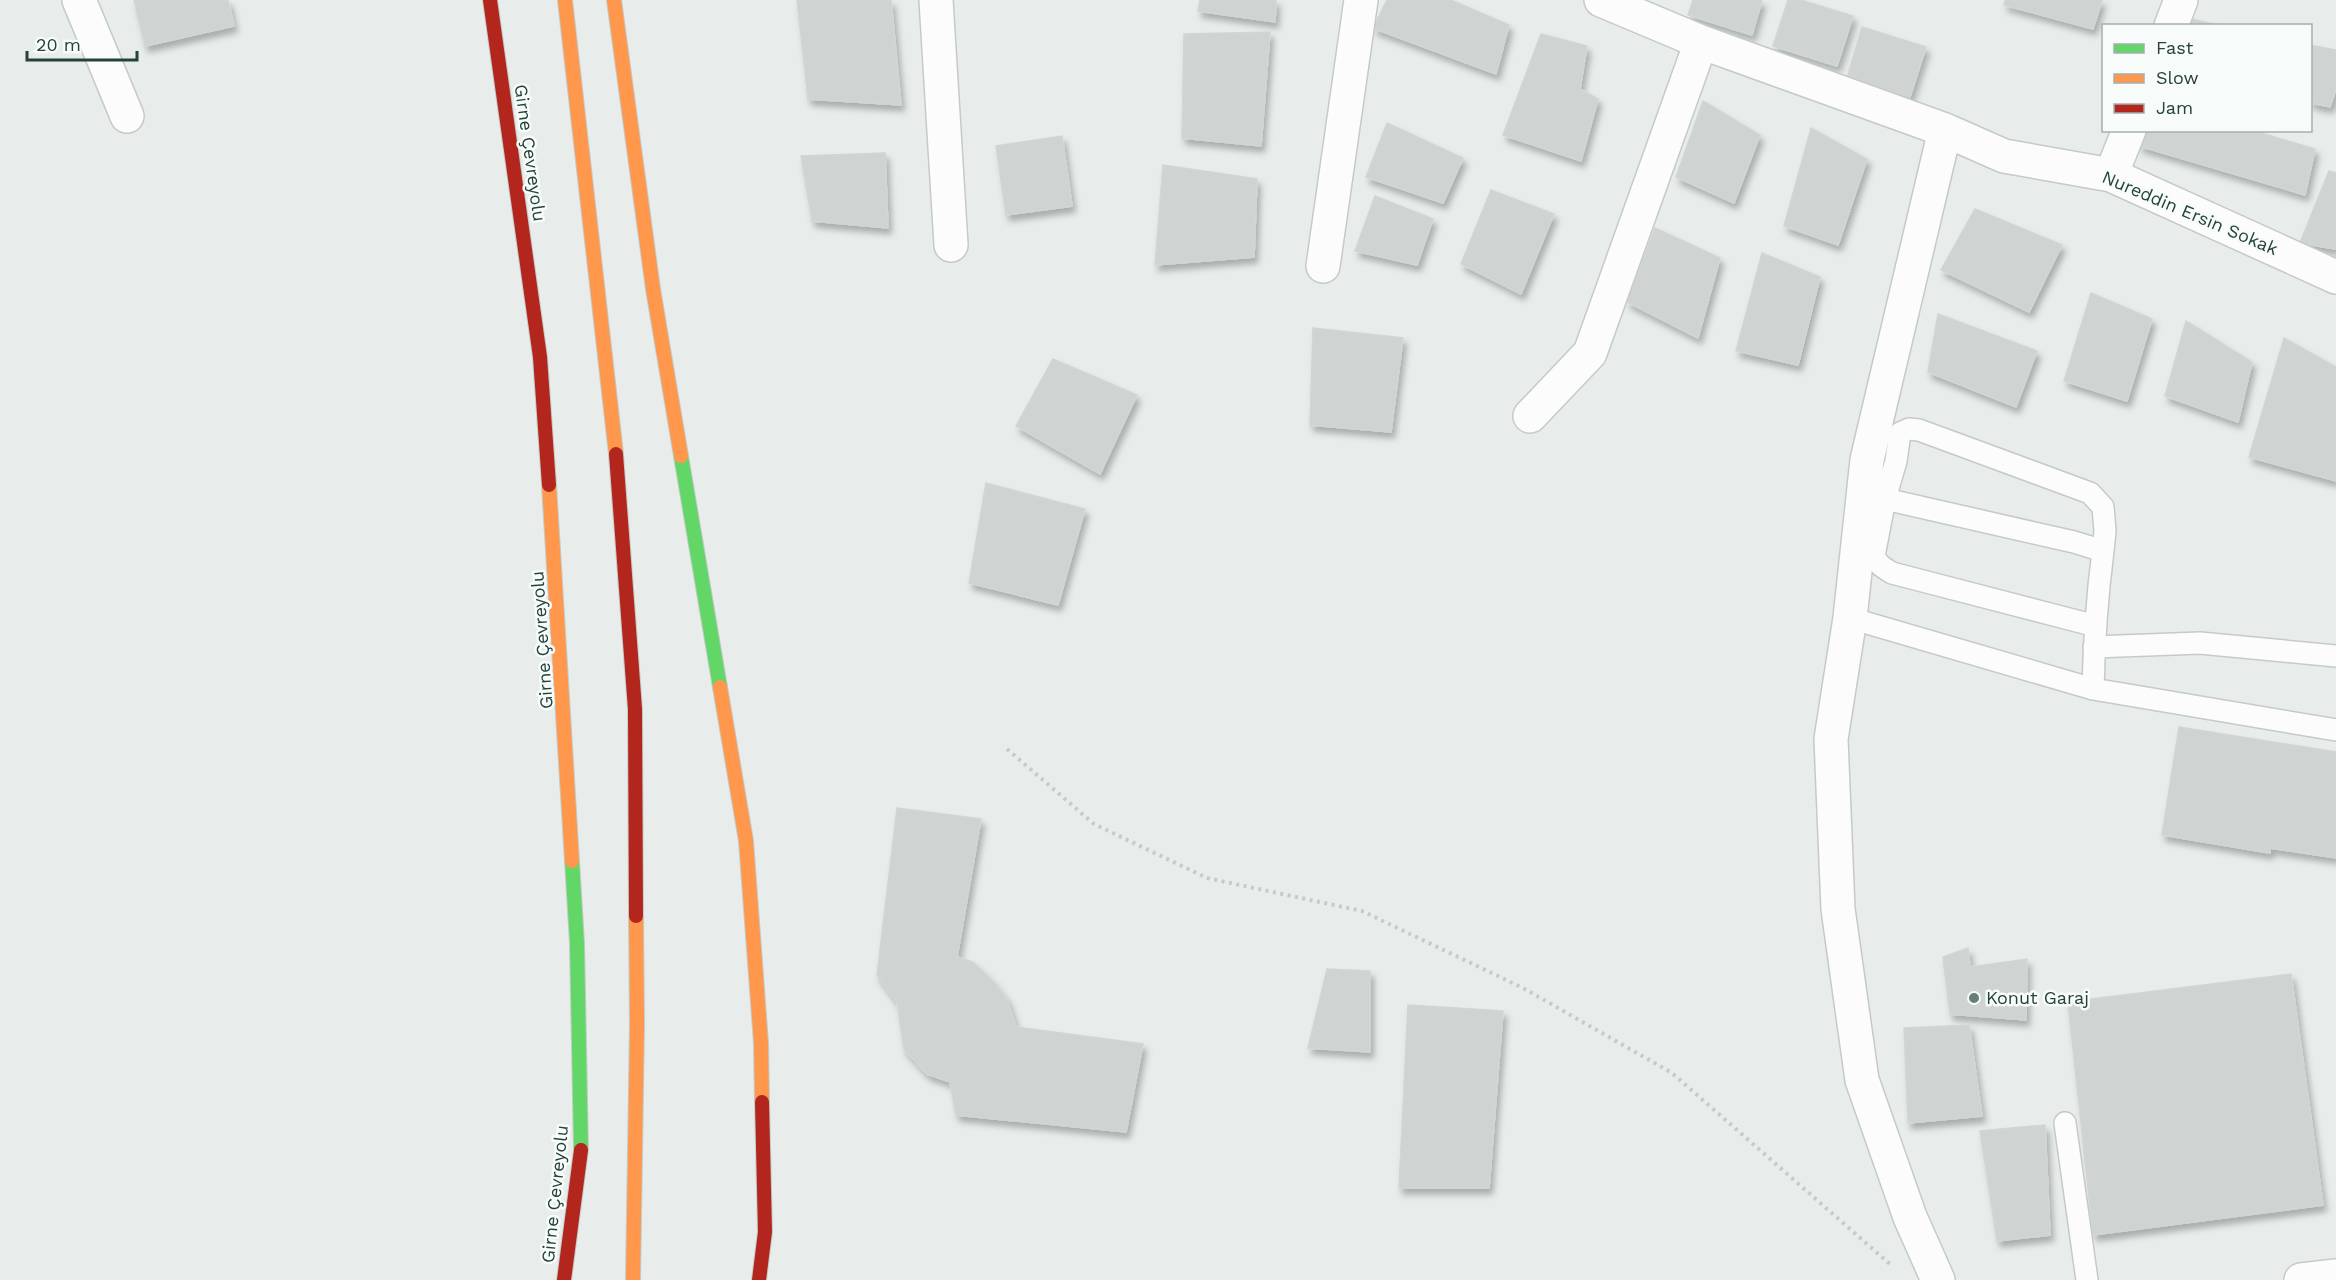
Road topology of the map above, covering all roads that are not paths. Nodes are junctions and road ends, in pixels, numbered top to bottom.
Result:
1 (79, 0) edge
2 (490, 0) edge
3 (565, 0) edge
4 (614, 0) edge
5 (936, 0) edge
6 (1361, 0) edge
7 (1601, 0) edge
8 (2181, 0) edge
9 (2172, 24) edge
10 (1701, 42) junction
11 (128, 116) dead end
12 (1945, 130) junction
13 (2128, 132) edge
14 (2111, 175) junction
15 (951, 245) dead end
16 (1323, 266) dead end
17 (2336, 277) edge
18 (1530, 416) dead end
19 (1885, 499) junction
20 (2103, 551) junction
21 (1850, 618) junction
22 (2095, 637) junction
23 (2336, 656) edge
24 (2092, 689) junction
25 (2336, 730) edge
26 (2065, 1123) dead end
27 (2336, 1276) edge
28 (564, 1280) edge
29 (633, 1280) edge
30 (759, 1280) edge
31 (1938, 1280) edge
32 (2087, 1280) edge
33 (2301, 1280) edge

1 - 11 street
2 - 28 main road, Girne Çevreyolu
3 - 29 main road
4 - 30 main road
5 - 15 street
6 - 16 street
7 - 10 street, Nureddin Ersin Sokak
8 - 9 street
10 - 12 street, Nureddin Ersin Sokak
10 - 18 street
12 - 14 street, Nureddin Ersin Sokak
12 - 21 street
13 - 14 street
14 - 17 street, Nureddin Ersin Sokak
19 - 20 lane
19 - 20 lane
19 - 22 lane
20 - 22 lane
21 - 24 lane
21 - 31 street
22 - 23 lane
22 - 24 lane
24 - 25 lane
26 - 32 lane
27 - 33 street

